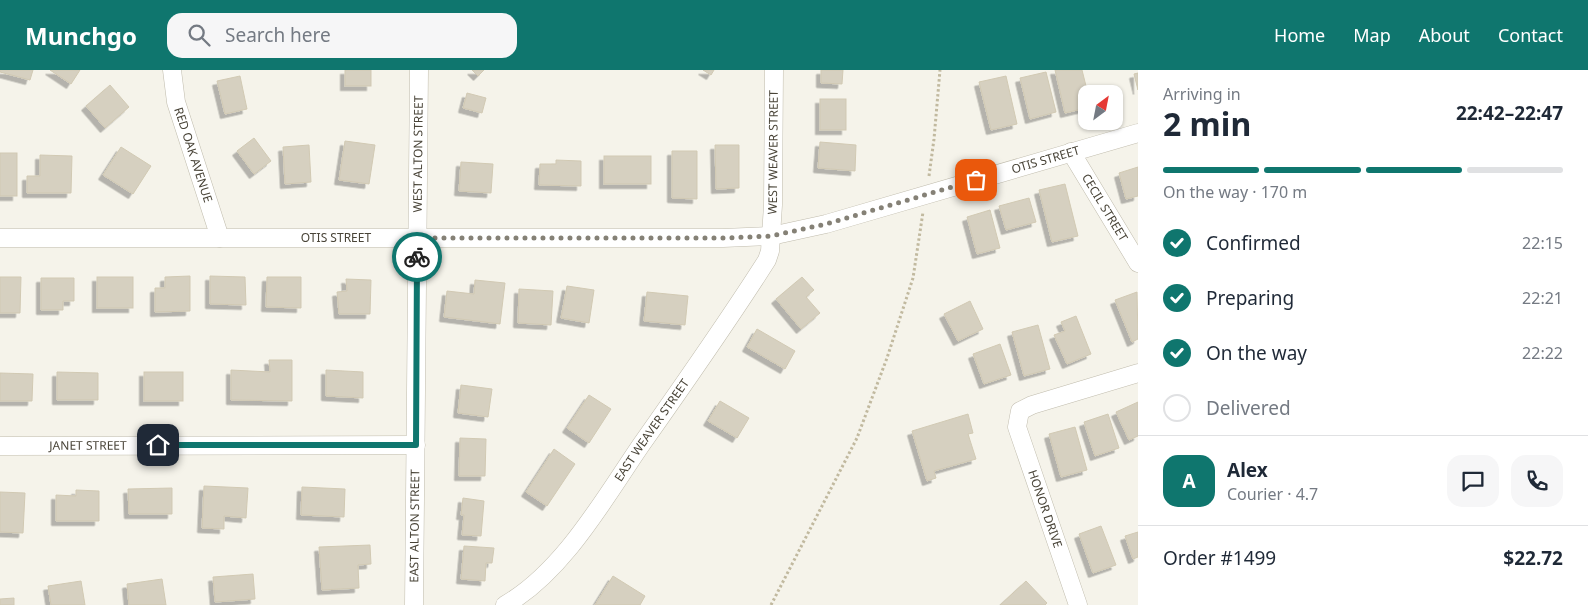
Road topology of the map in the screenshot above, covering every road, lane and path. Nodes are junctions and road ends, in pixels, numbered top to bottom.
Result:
1 (172, 70) edge
2 (419, 70) edge
3 (774, 70) edge
4 (940, 70) edge
5 (1138, 133) edge
6 (1071, 152) junction
7 (929, 175) dead end
8 (924, 212) dead end
9 (771, 236) junction
10 (0, 238) edge
11 (220, 238) junction
12 (418, 238) junction
13 (1138, 263) edge
14 (1138, 373) edge
15 (416, 445) junction
16 (0, 446) edge
17 (414, 605) edge
18 (505, 605) edge
19 (771, 605) edge
20 (1078, 605) edge

1 - 11 street, RED OAK AVENUE
2 - 12 street, WEST ALTON STREET
3 - 9 street, WEST WEAVER STREET
4 - 7 path
5 - 6 street, OTIS STREET
6 - 9 street, OTIS STREET
6 - 13 street, CECIL STREET
8 - 19 path
9 - 12 street, OTIS STREET
9 - 18 street, EAST WEAVER STREET
10 - 11 street, OTIS STREET
11 - 12 street, OTIS STREET
12 - 15 street, EAST ALTON STREET
14 - 20 street, HONOR DRIVE
15 - 16 street, JANET STREET
15 - 17 street, EAST ALTON STREET

